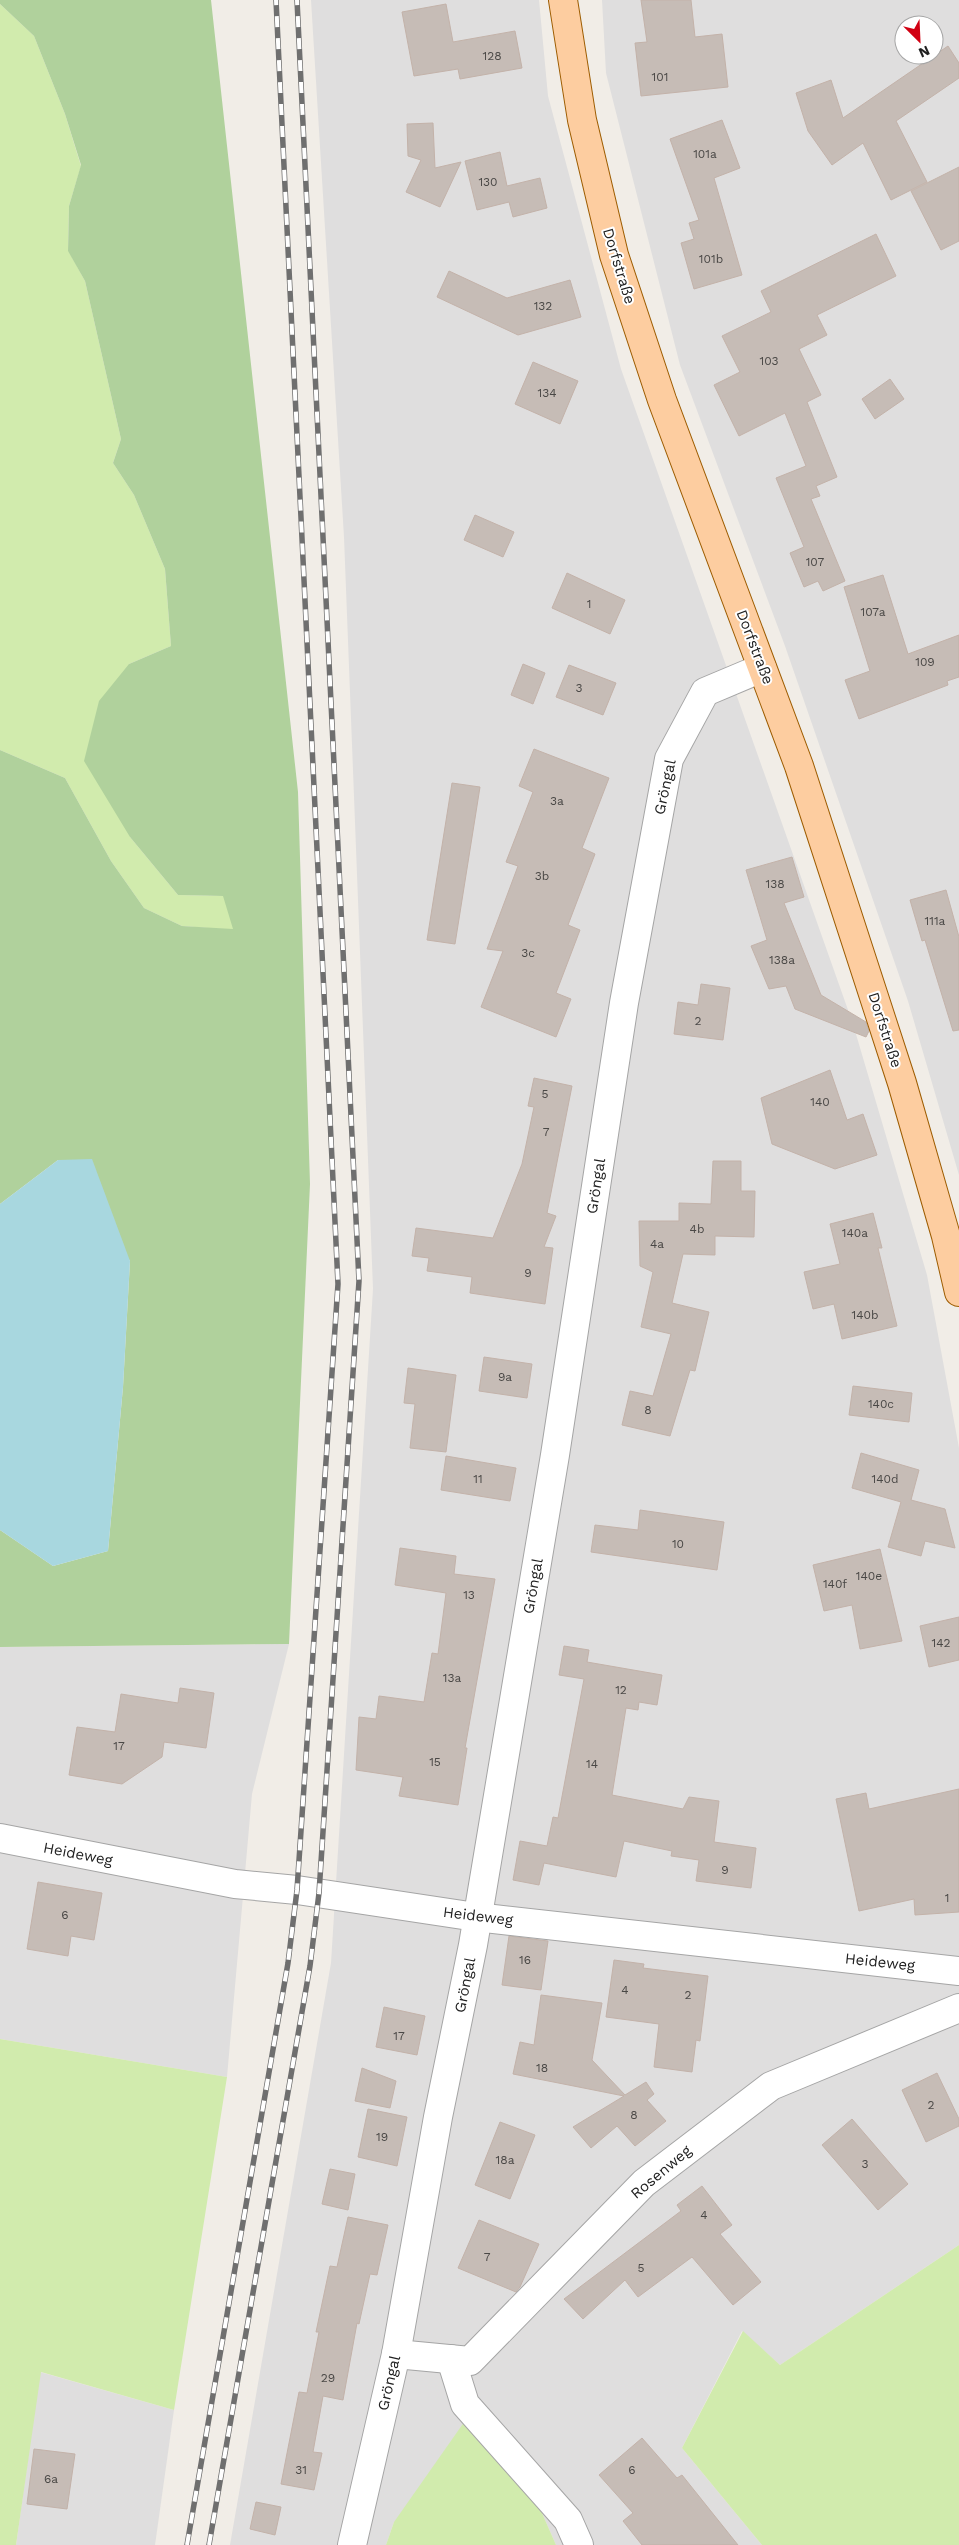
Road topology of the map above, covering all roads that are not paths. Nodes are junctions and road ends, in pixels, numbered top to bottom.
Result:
1 (563, 0) edge
2 (762, 668) junction
3 (959, 1292) edge
4 (0, 1838) edge
5 (476, 1917) junction
6 (959, 1971) edge
7 (959, 2008) edge
8 (396, 2354) junction
9 (451, 2359) junction
10 (352, 2545) edge
11 (579, 2545) edge

1 - 2 main road, Dorfstraße
2 - 3 main road, Dorfstraße
2 - 5 street, Gröngal
4 - 5 street, Heideweg
5 - 6 street, Heideweg
5 - 8 street, Gröngal
7 - 9 street, Rosenweg
8 - 9 street, Rosenweg
8 - 10 street, Gröngal
9 - 11 street

